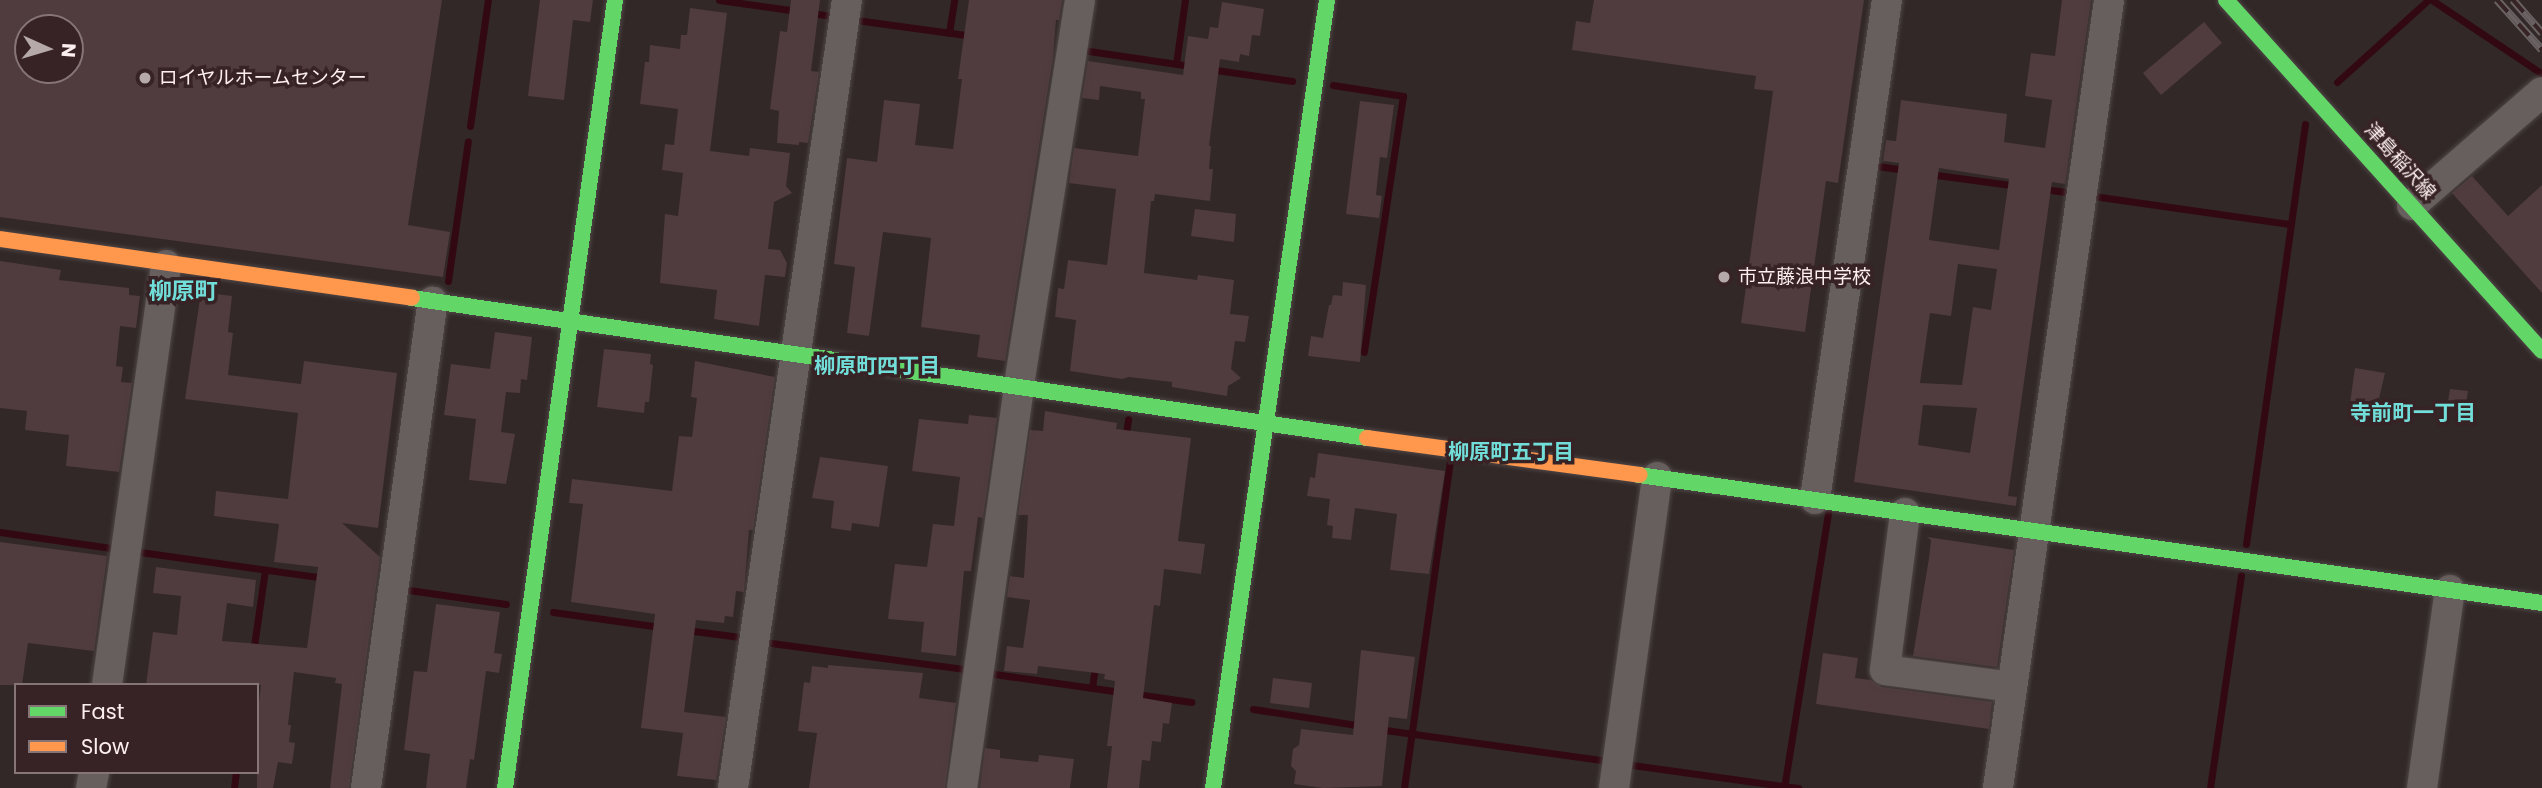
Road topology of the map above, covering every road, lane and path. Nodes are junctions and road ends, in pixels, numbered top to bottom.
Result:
1 (615, 0) edge
2 (847, 0) edge
3 (1080, 0) edge
4 (1327, 0) edge
5 (1887, 0) edge
6 (2109, 0) edge
7 (2226, 0) edge
8 (2542, 92) edge
9 (2412, 205) junction
10 (0, 239) edge
11 (166, 265) junction
12 (433, 302) junction
13 (570, 321) junction
14 (2542, 351) edge
15 (796, 353) junction
16 (1019, 386) junction
17 (1266, 424) junction
18 (1657, 477) junction
19 (1815, 499) junction
20 (1905, 513) junction
21 (2034, 532) junction
22 (2450, 590) junction
23 (2542, 603) edge
24 (107, 683) edge
25 (2012, 687) junction
26 (366, 788) edge
27 (505, 788) edge
28 (733, 788) edge
29 (962, 788) edge
30 (1213, 788) edge
31 (1614, 788) edge
32 (1998, 788) edge
33 (2422, 788) edge

1 - 13 street
2 - 15 street
3 - 16 street
4 - 17 street
5 - 19 street
6 - 21 street
7 - 9 street, 津島稲沢線
8 - 9 street
9 - 14 street, 津島稲沢線
10 - 11 street
11 - 12 street
11 - 24 street
12 - 13 street
12 - 26 street
13 - 15 street
13 - 27 street
15 - 16 street
15 - 28 street
16 - 17 street
16 - 29 street
17 - 18 street
17 - 30 street
18 - 19 street
18 - 31 street
19 - 20 street
20 - 21 street
20 - 25 street
21 - 22 street
21 - 25 street
22 - 23 street
22 - 33 street
25 - 32 street

